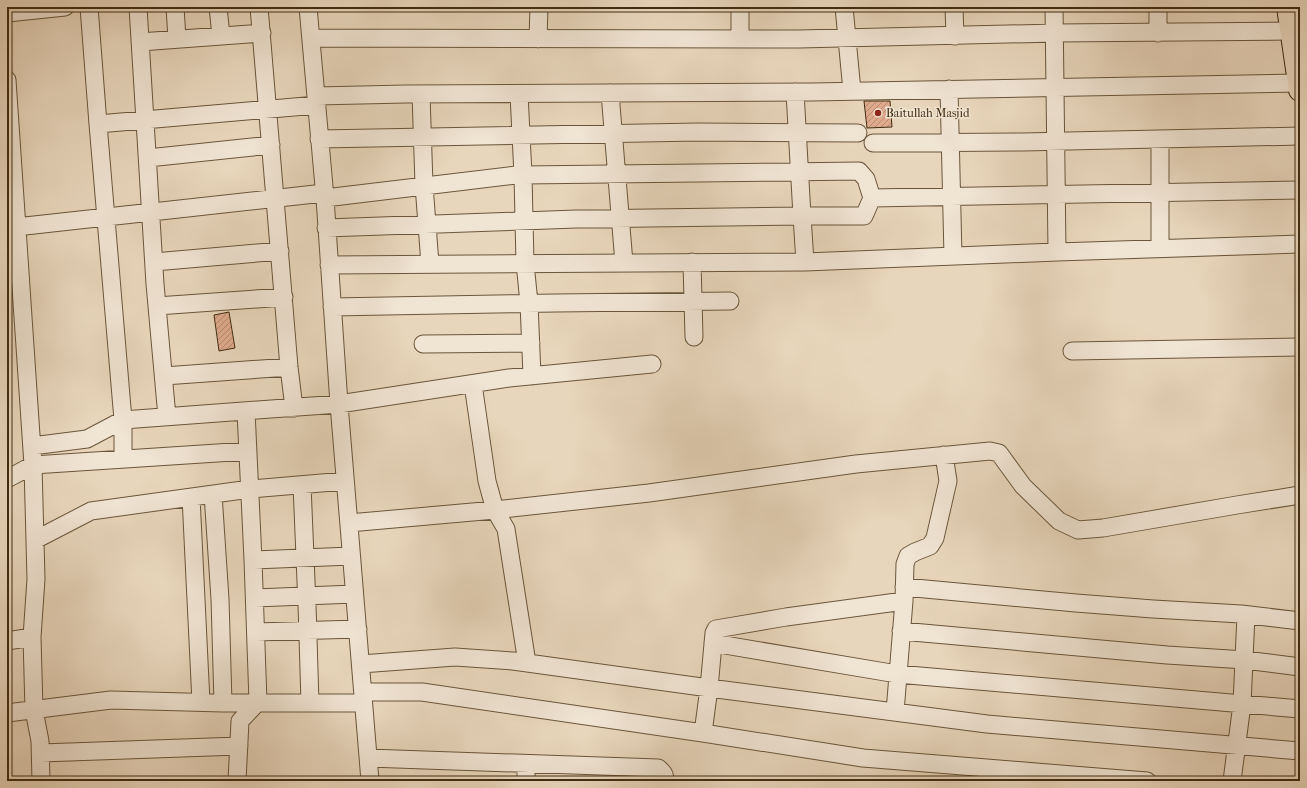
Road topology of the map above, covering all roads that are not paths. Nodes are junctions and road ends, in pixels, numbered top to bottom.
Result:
1 (65, 7) edge
2 (89, 7) edge
3 (138, 7) edge
4 (175, 7) edge
5 (218, 7) edge
6 (259, 7) edge
7 (308, 7) edge
8 (539, 7) edge
9 (740, 7) edge
10 (844, 7) edge
11 (954, 7) edge
12 (1054, 7) edge
13 (1158, 7) edge
14 (1288, 7) edge
15 (7, 13) edge
16 (1291, 31) junction
17 (1158, 32) junction
18 (262, 33) junction
19 (1055, 33) junction
20 (221, 36) junction
21 (955, 36) junction
22 (310, 38) junction
23 (740, 38) junction
24 (847, 38) junction
25 (177, 39) junction
26 (538, 39) junction
27 (140, 42) junction
28 (7, 80) edge
29 (1300, 86) edge
30 (1055, 87) junction
31 (949, 89) junction
32 (852, 91) junction
33 (795, 92) junction
34 (610, 93) junction
35 (421, 94) junction
36 (519, 94) junction
37 (316, 101) junction
38 (268, 109) junction
39 (145, 120) junction
40 (98, 124) junction
41 (797, 132) junction
42 (858, 133) dead end
43 (613, 134) junction
44 (521, 136) junction
45 (1300, 136) edge
46 (423, 137) junction
47 (320, 139) junction
48 (1160, 139) junction
49 (1056, 142) junction
50 (873, 143) dead end
51 (951, 143) junction
52 (272, 145) junction
53 (148, 158) junction
54 (799, 172) junction
55 (617, 174) junction
56 (523, 175) junction
57 (424, 185) junction
58 (1300, 190) edge
59 (1160, 192) junction
60 (1056, 194) junction
61 (324, 196) junction
62 (952, 196) junction
63 (276, 198) junction
64 (872, 198) junction
65 (151, 212) junction
66 (802, 216) junction
67 (106, 217) junction
68 (620, 218) junction
69 (524, 221) junction
70 (427, 225) junction
71 (12, 227) edge
72 (326, 228) junction
73 (1300, 244) edge
74 (1160, 248) junction
75 (280, 251) junction
76 (1057, 252) junction
77 (954, 256) junction
78 (154, 262) junction
79 (692, 262) junction
80 (805, 262) junction
81 (525, 263) junction
82 (624, 263) junction
83 (430, 264) junction
84 (329, 265) junction
85 (284, 297) junction
86 (693, 302) junction
87 (730, 302) dead end
88 (529, 303) junction
89 (157, 306) junction
90 (332, 307) junction
91 (694, 337) dead end
92 (530, 343) junction
93 (423, 344) dead end
94 (1300, 347) edge
95 (1072, 351) dead end
96 (652, 364) dead end
97 (290, 367) junction
98 (164, 376) junction
99 (532, 376) junction
100 (473, 384) junction
101 (339, 404) junction
102 (294, 408) junction
103 (246, 411) junction
104 (167, 417) junction
105 (123, 420) junction
106 (32, 446) junction
107 (248, 452) junction
108 (944, 455) junction
109 (123, 459) junction
110 (33, 465) junction
111 (7, 480) edge
112 (345, 481) junction
113 (302, 485) junction
114 (250, 488) junction
115 (213, 494) junction
116 (1300, 495) edge
117 (191, 497) junction
118 (495, 510) junction
119 (348, 523) junction
120 (35, 540) junction
121 (351, 556) junction
122 (304, 559) junction
123 (254, 560) junction
124 (354, 594) junction
125 (904, 594) junction
126 (307, 596) junction
127 (255, 598) junction
128 (1246, 615) junction
129 (1300, 621) edge
130 (358, 629) junction
131 (308, 631) junction
132 (902, 631) junction
133 (256, 632) junction
134 (32, 637) junction
135 (7, 641) edge
136 (713, 643) junction
137 (1245, 660) junction
138 (527, 663) junction
139 (361, 664) junction
140 (1300, 667) edge
141 (897, 674) junction
142 (709, 688) junction
143 (363, 697) junction
144 (202, 702) junction
145 (258, 702) junction
146 (223, 703) junction
147 (310, 703) junction
148 (1242, 704) junction
149 (1300, 709) edge
150 (34, 710) junction
151 (895, 712) junction
152 (7, 713) edge
153 (703, 733) junction
154 (1236, 745) junction
155 (239, 746) junction
156 (1300, 751) edge
157 (41, 753) junction
158 (368, 758) junction
159 (526, 764) junction
160 (985, 774) edge
161 (41, 781) edge
162 (237, 781) edge
163 (370, 781) edge
164 (526, 781) edge
165 (665, 781) edge
166 (1147, 781) edge
167 (1232, 781) edge

1 - 15 street
2 - 40 street
3 - 27 street
4 - 25 street
5 - 20 street
6 - 18 street
7 - 22 street
8 - 26 street
9 - 23 street
10 - 24 street
11 - 21 street
12 - 19 street
13 - 17 street
14 - 16 main road
16 - 17 street
16 - 29 main road
17 - 19 street
18 - 20 street
18 - 38 street
19 - 21 street
19 - 30 street
20 - 25 street
21 - 24 street
22 - 26 street
22 - 37 street
23 - 24 street
23 - 26 street
24 - 32 street
25 - 27 street
27 - 39 street
28 - 71 street
29 - 30 street
30 - 31 street
30 - 49 street
31 - 32 street
31 - 51 street
32 - 33 street
33 - 34 street
33 - 41 street
34 - 36 street
34 - 43 street
35 - 36 street
35 - 37 street
35 - 46 street
36 - 44 street
37 - 38 street
37 - 47 street
38 - 39 street
38 - 52 street
39 - 40 street
39 - 53 street
40 - 67 street
41 - 42 street
41 - 43 street
41 - 54 street
43 - 44 street
43 - 55 street
44 - 46 street
44 - 56 street
45 - 48 street
46 - 47 street
46 - 57 street
47 - 61 street
48 - 49 street
48 - 59 street
49 - 51 street
49 - 60 street
50 - 51 street
51 - 62 street
52 - 53 street
52 - 63 street
53 - 65 street
54 - 55 street
54 - 64 street
54 - 66 street
55 - 56 street
55 - 68 street
56 - 57 street
56 - 69 street
57 - 61 street
57 - 70 street
58 - 59 street
59 - 60 street
59 - 74 street
60 - 62 street
60 - 76 street
61 - 63 street
61 - 72 street
62 - 64 street
62 - 77 street
63 - 65 street
63 - 75 street
64 - 66 street
65 - 67 street
65 - 78 street
66 - 68 street
66 - 80 street
67 - 71 street
67 - 105 street
68 - 69 street
68 - 82 street
69 - 70 street
69 - 81 street
70 - 72 street
70 - 83 street
71 - 106 street
72 - 84 street
73 - 74 street
74 - 76 street
75 - 78 street
75 - 85 street
76 - 77 street
77 - 80 street
78 - 89 street
79 - 80 street
79 - 82 street
79 - 86 street
81 - 82 street
81 - 83 street
81 - 88 street
83 - 84 street
84 - 90 street
85 - 89 street
85 - 97 street
86 - 87 street
86 - 88 street
86 - 91 street
88 - 90 street
88 - 92 street
89 - 98 street
90 - 101 street
92 - 93 street
92 - 99 street
94 - 95 street
96 - 99 street
97 - 98 street
97 - 102 street
98 - 104 street
99 - 100 street
100 - 101 street
100 - 118 street
101 - 102 street
101 - 112 street
102 - 103 street
103 - 104 street
103 - 107 street
104 - 105 street
105 - 106 street
105 - 109 street
106 - 110 street
107 - 109 street
107 - 114 street
108 - 116 street
108 - 118 street
108 - 125 street
109 - 110 street
110 - 111 street
110 - 120 street
112 - 113 street
112 - 119 street
113 - 114 street
113 - 122 street
114 - 115 street
114 - 123 street
115 - 117 street
115 - 146 street
117 - 120 street
117 - 144 street
118 - 119 street
118 - 138 street
119 - 121 street
120 - 134 street
121 - 122 street
121 - 124 street
122 - 123 street
122 - 126 street
123 - 127 street
124 - 126 street
124 - 130 street
125 - 128 street
125 - 132 street
125 - 136 street
126 - 127 street
126 - 131 street
127 - 133 street
128 - 129 street
128 - 137 street
130 - 131 street
130 - 139 street
131 - 133 street
131 - 147 street
132 - 137 street
132 - 141 street
133 - 145 street
134 - 135 street
134 - 150 street
136 - 141 street
136 - 142 street
137 - 140 street
137 - 148 street
138 - 139 street
138 - 142 street
139 - 143 street
141 - 148 street
141 - 151 street
142 - 151 street
142 - 153 street
143 - 147 street
143 - 153 street
143 - 158 street
144 - 146 street
144 - 150 street
145 - 146 street
145 - 147 street
145 - 155 street
148 - 149 street
148 - 154 street
150 - 152 street
150 - 157 street
151 - 154 street
153 - 160 street
154 - 156 street
154 - 167 street
155 - 157 street
155 - 162 street
157 - 161 street
158 - 159 street
158 - 163 street
159 - 164 street
159 - 165 street
160 - 166 street

